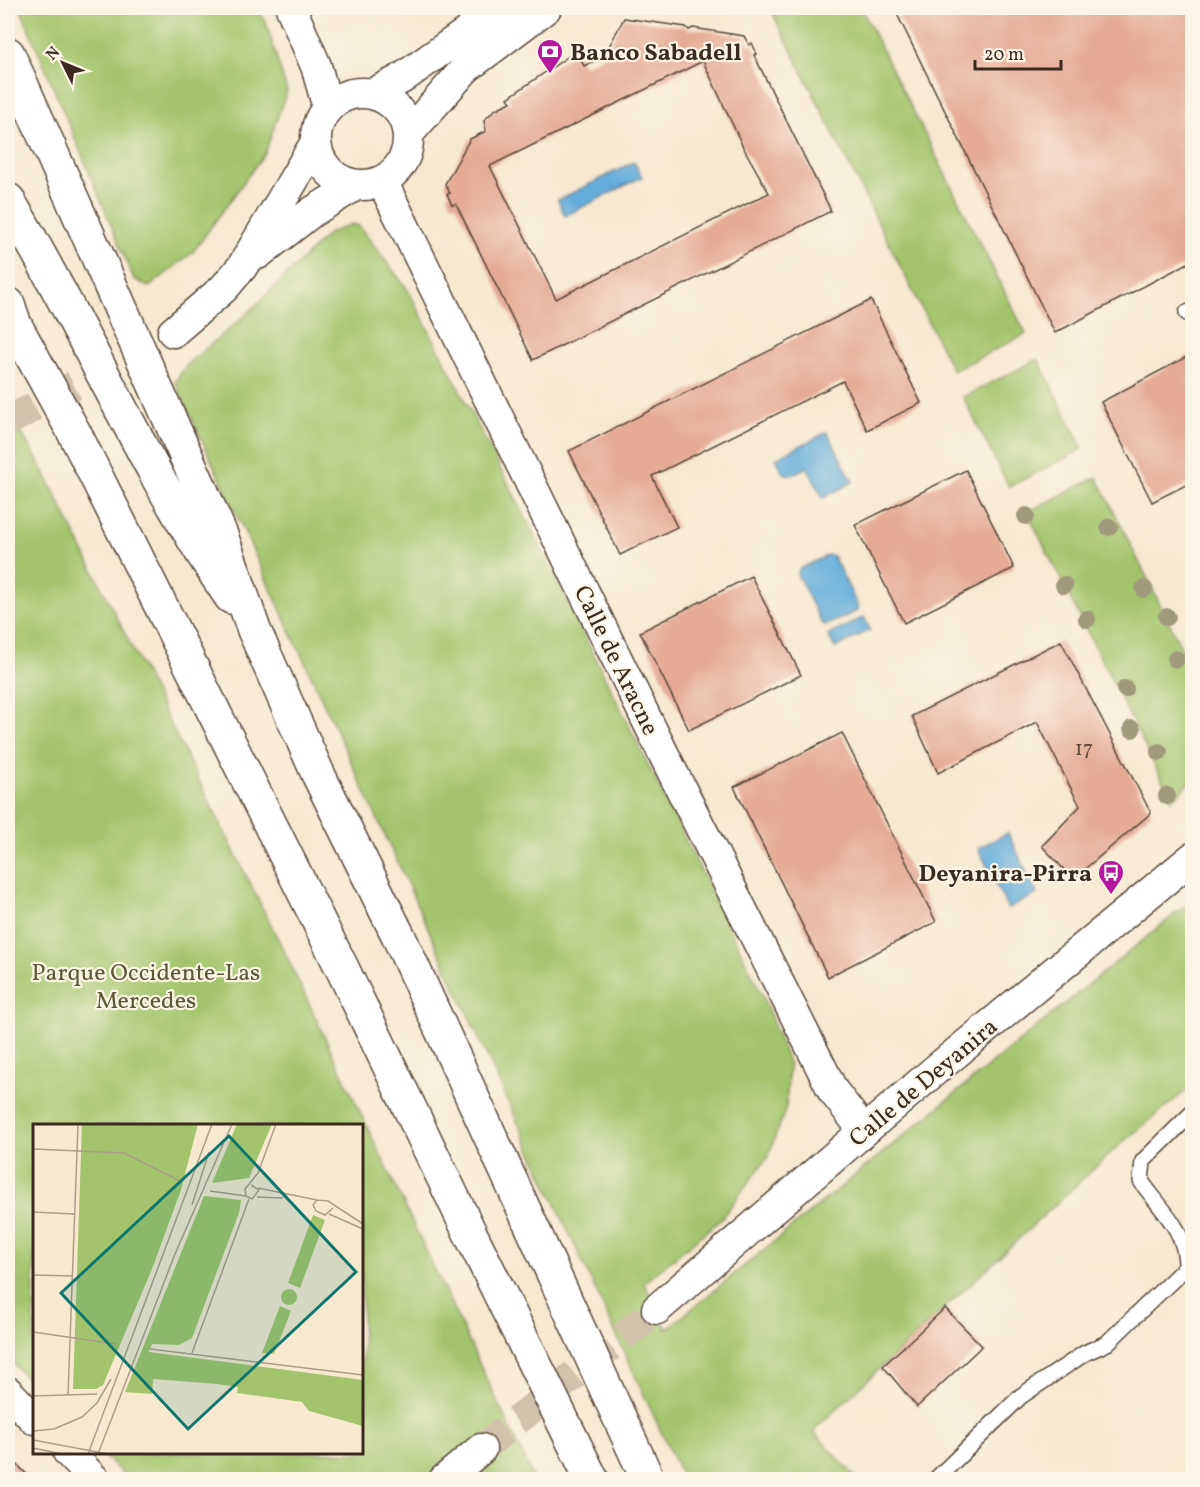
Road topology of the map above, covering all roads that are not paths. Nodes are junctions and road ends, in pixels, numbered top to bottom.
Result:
1 (291, 8) edge
2 (501, 8) edge
3 (546, 8) edge
4 (8, 54) edge
5 (372, 94) junction
6 (327, 108) junction
7 (408, 134) junction
8 (316, 142) junction
9 (369, 183) junction
10 (8, 200) edge
11 (242, 267) junction
12 (10, 314) edge
13 (173, 332) tunnel mouth
14 (254, 630) junction
15 (1192, 858) edge
16 (1192, 1113) edge
17 (864, 1131) junction
18 (470, 1233) junction
19 (657, 1309) tunnel mouth
20 (8, 1392) edge
21 (33, 1418) edge
22 (481, 1449) tunnel mouth
23 (70, 1454) edge
24 (95, 1479) edge
25 (444, 1479) edge
26 (568, 1479) edge
27 (592, 1479) edge
28 (648, 1479) edge
29 (934, 1479) edge

1 - 6 street
2 - 5 street
3 - 7 street
4 - 14 highway
5 - 6 street
5 - 7 street
6 - 8 street
7 - 9 street
8 - 9 street
8 - 11 street
9 - 11 street
9 - 17 street, Calle de Aracne
10 - 14 highway
11 - 13 street
12 - 18 highway, bridge
14 - 28 highway
15 - 17 street, Calle de Deyanira
16 - 29 lane
17 - 19 street, Calle de Deyanira
18 - 26 highway, bridge
18 - 27 highway, bridge
20 - 21 street
22 - 25 street
23 - 24 street

